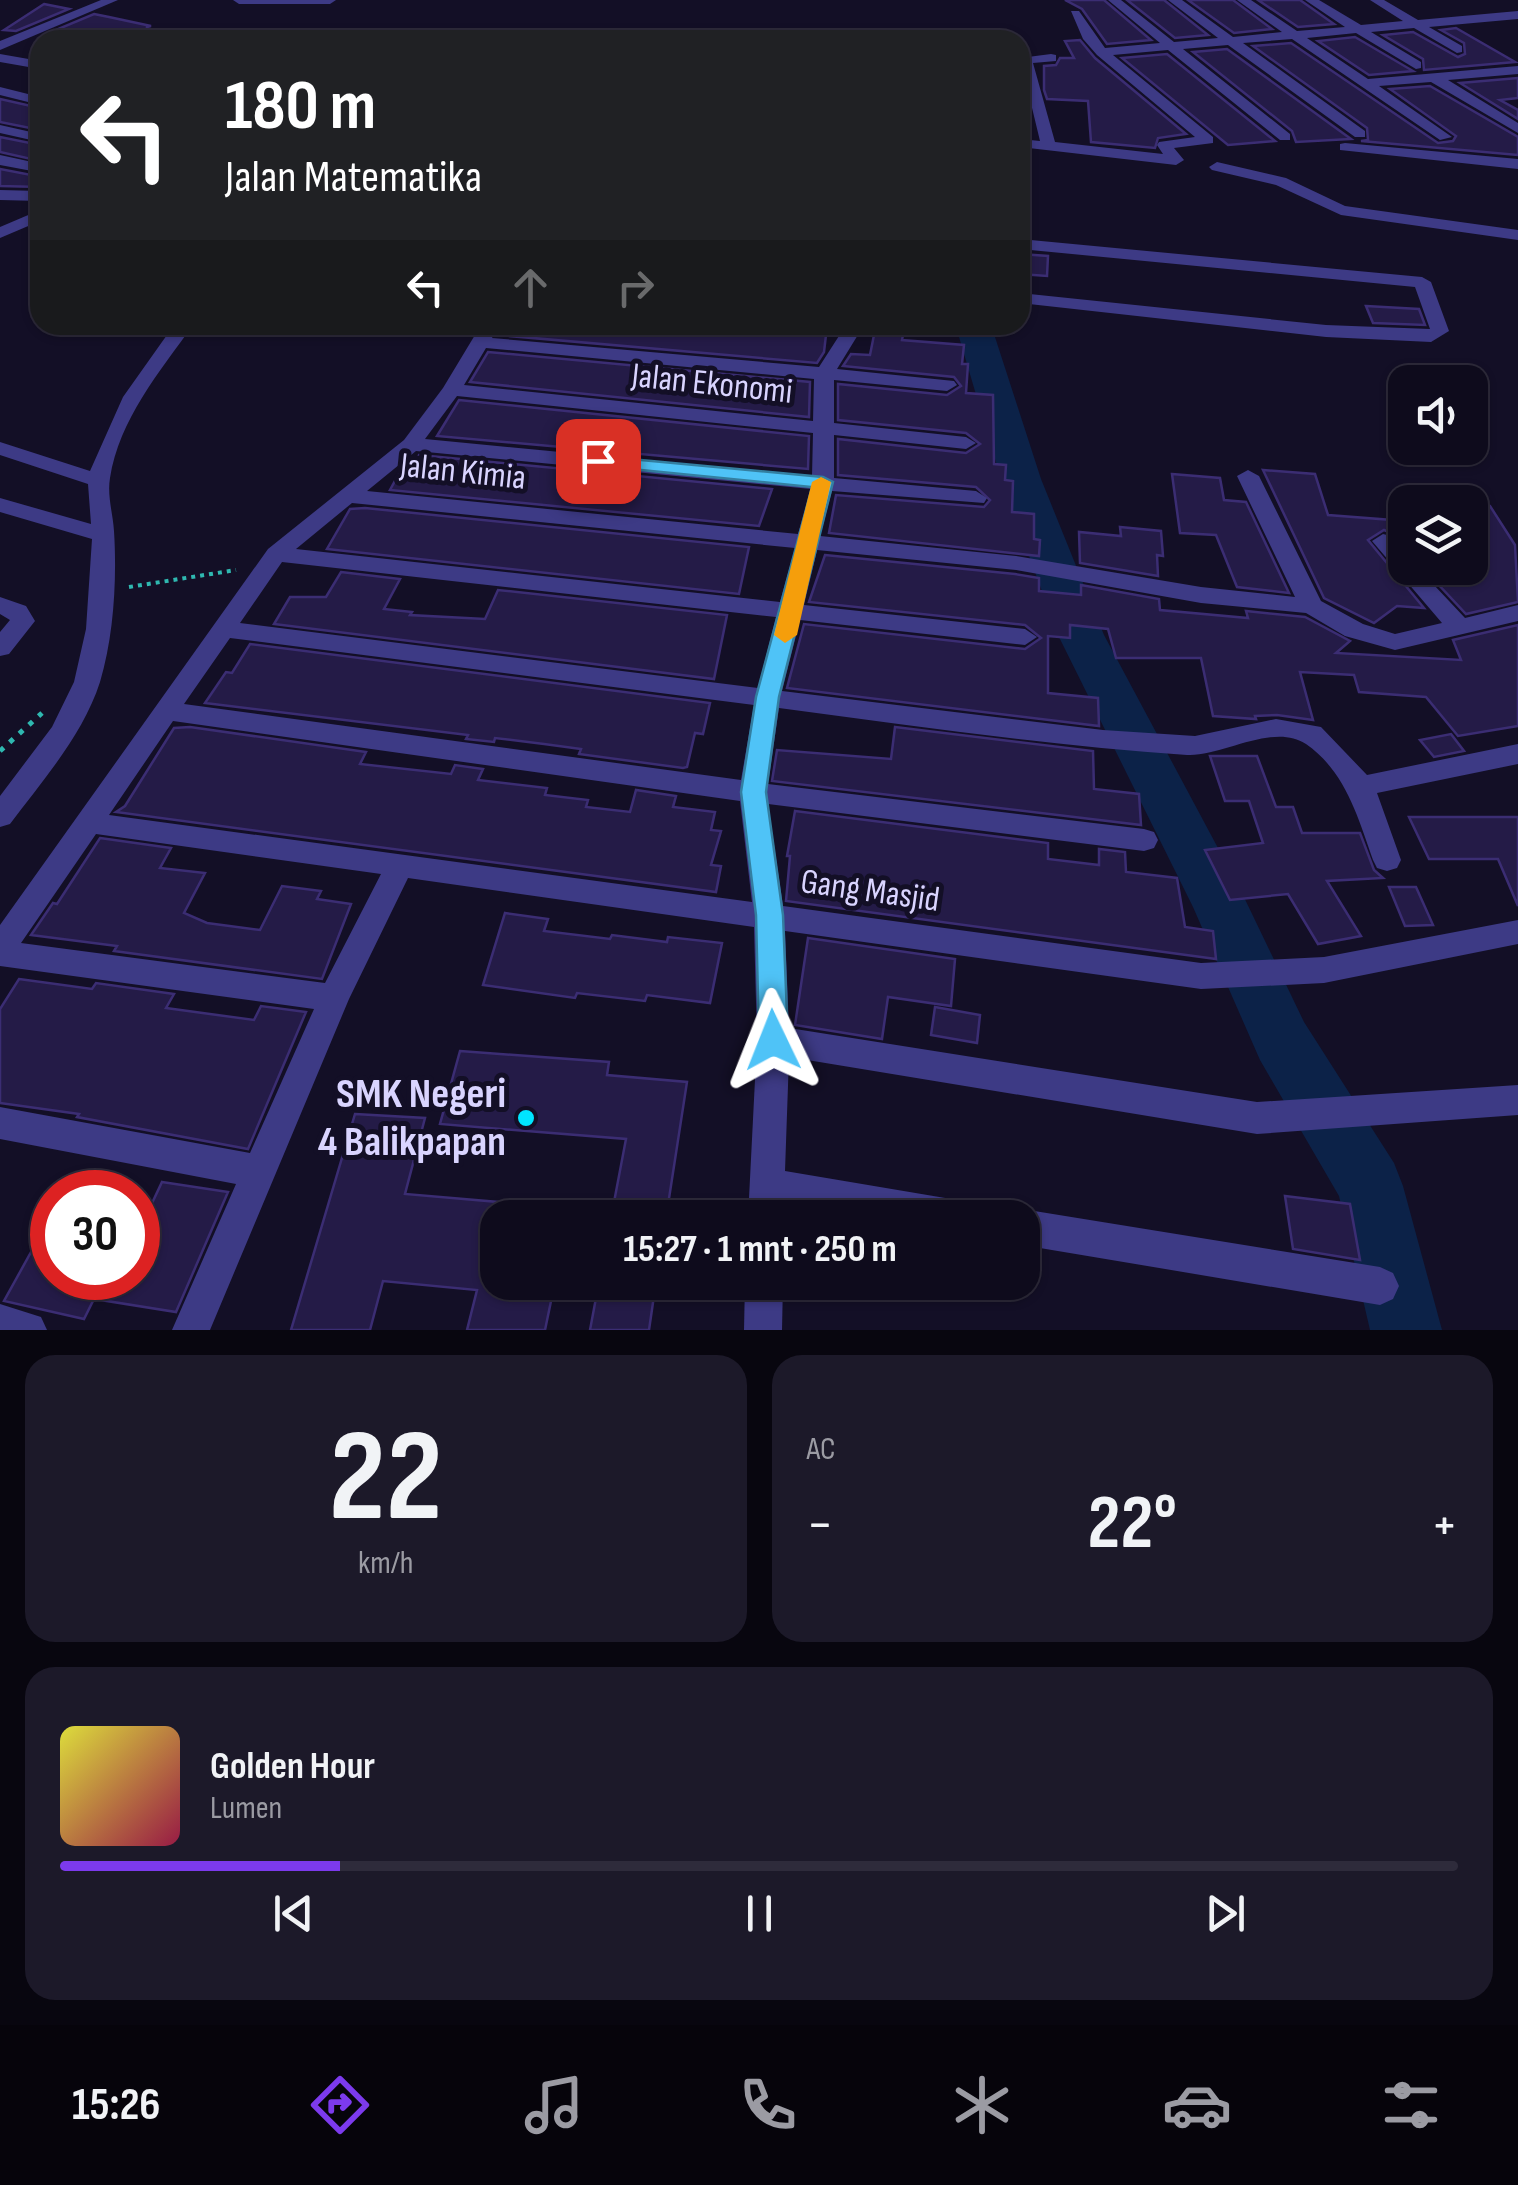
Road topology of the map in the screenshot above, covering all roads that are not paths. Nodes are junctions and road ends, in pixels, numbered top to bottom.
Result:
1 (112, 0) edge
2 (239, 0) edge
3 (330, 0) edge
4 (1114, 0) edge
5 (1174, 0) edge
6 (1243, 0) edge
7 (1311, 0) edge
8 (1376, 0) edge
9 (1075, 14) dead end
10 (1518, 15) edge
11 (1412, 23) junction
12 (1352, 29) junction
13 (39, 30) edge
14 (29, 34) joint
15 (1292, 34) junction
16 (0, 35) edge
17 (1230, 40) junction
18 (0, 46) edge
19 (1169, 46) junction
20 (1456, 49) dead end
21 (1102, 52) junction
22 (0, 58) edge
23 (1051, 58) dead end
24 (1030, 60) edge
25 (30, 64) edge
26 (1416, 65) dead end
27 (1518, 70) edge
28 (1498, 72) junction
29 (1433, 77) junction
30 (1030, 78) edge
31 (1366, 83) junction
32 (1518, 84) edge
33 (0, 92) edge
34 (30, 99) edge
35 (0, 129) edge
36 (1518, 129) edge
37 (1360, 134) dead end
38 (30, 136) edge
39 (1444, 136) dead end
40 (1284, 137) dead end
41 (1030, 144) edge
42 (1049, 146) junction
43 (1345, 148) dead end
44 (0, 160) edge
45 (1518, 164) edge
46 (30, 166) edge
47 (1217, 167) dead end
48 (0, 195) edge
49 (30, 196) edge
50 (30, 220) edge
51 (0, 233) edge
52 (1518, 235) edge
53 (1030, 245) edge
54 (1030, 300) edge
55 (176, 335) edge
56 (484, 335) edge
57 (501, 335) edge
58 (849, 335) edge
59 (824, 376) junction
60 (947, 385) dead end
61 (452, 390) junction
62 (822, 428) junction
63 (966, 443) dead end
64 (411, 444) junction
65 (0, 448) edge
66 (1248, 476) dead end
67 (98, 480) junction
68 (823, 482) junction
69 (351, 496) junction
70 (976, 498) dead end
71 (0, 505) edge
72 (104, 535) junction
73 (808, 542) junction
74 (1383, 542) dead end
75 (1388, 548) edge
76 (271, 562) junction
77 (1421, 585) edge
78 (0, 605) edge
79 (1311, 606) junction
80 (1518, 613) edge
81 (792, 614) junction
82 (1459, 626) junction
83 (222, 629) junction
84 (1025, 638) dead end
85 (0, 648) edge
86 (768, 697) junction
87 (165, 711) junction
88 (1518, 754) edge
89 (1361, 786) junction
90 (753, 792) junction
91 (0, 816) edge
92 (92, 823) junction
93 (1144, 840) dead end
94 (1387, 860) dead end
95 (399, 867) junction
96 (769, 915) junction
97 (1518, 932) edge
98 (0, 951) edge
99 (334, 998) junction
100 (773, 1040) junction
101 (1518, 1100) edge
102 (0, 1123) edge
103 (261, 1172) junction
104 (767, 1200) edge
105 (1040, 1230) edge
106 (1380, 1286) dead end
107 (764, 1300) edge
108 (0, 1323) edge
109 (28, 1330) edge
110 (191, 1330) edge
111 (763, 1330) edge

1 - 13 street
2 - 3 street
4 - 19 street
5 - 17 street
6 - 15 street
7 - 12 street
8 - 11 street
9 - 21 street
10 - 11 street
11 - 12 street
11 - 20 street
12 - 15 street
12 - 26 street
14 - 16 street
14 - 18 street
15 - 17 street
15 - 31 street
17 - 19 street
17 - 37 street
19 - 21 street
19 - 40 street
21 - 42 street
22 - 25 street
23 - 24 street
27 - 28 street
28 - 29 street
28 - 32 street
29 - 31 street
29 - 36 street
30 - 42 street
31 - 39 street
33 - 34 street
35 - 38 street
41 - 42 street
43 - 45 street
44 - 46 street
47 - 52 street
48 - 49 street
50 - 51 street
53 - 54 street
55 - 67 street
56 - 61 street
57 - 59 street
58 - 59 street
59 - 60 street
59 - 62 street
61 - 62 street, Jalan Ekonomi
61 - 64 street
62 - 63 street, Jalan Ekonomi
62 - 68 street
64 - 68 street
64 - 69 street
65 - 67 street
66 - 79 street
67 - 72 street
68 - 70 street
68 - 73 street
69 - 73 street, Jalan Kimia
69 - 76 street
71 - 72 street
72 - 91 street
73 - 79 street, Jalan Kimia
73 - 81 street
74 - 75 street
76 - 81 street
76 - 83 street
77 - 82 street
78 - 85 street
79 - 82 street
80 - 82 street
81 - 84 street
81 - 86 street
83 - 86 street
83 - 87 street
86 - 89 street
86 - 90 street
87 - 90 street
87 - 92 street
88 - 89 street
89 - 94 street
90 - 93 street
90 - 96 street
92 - 95 street, Gang Masjid
92 - 98 street
95 - 96 street, Gang Masjid
95 - 99 street
96 - 97 street, Gang Masjid
96 - 100 street
98 - 99 street
99 - 103 street
100 - 101 street
100 - 104 street
102 - 103 street
103 - 110 street
105 - 106 street
107 - 111 street
108 - 109 street

